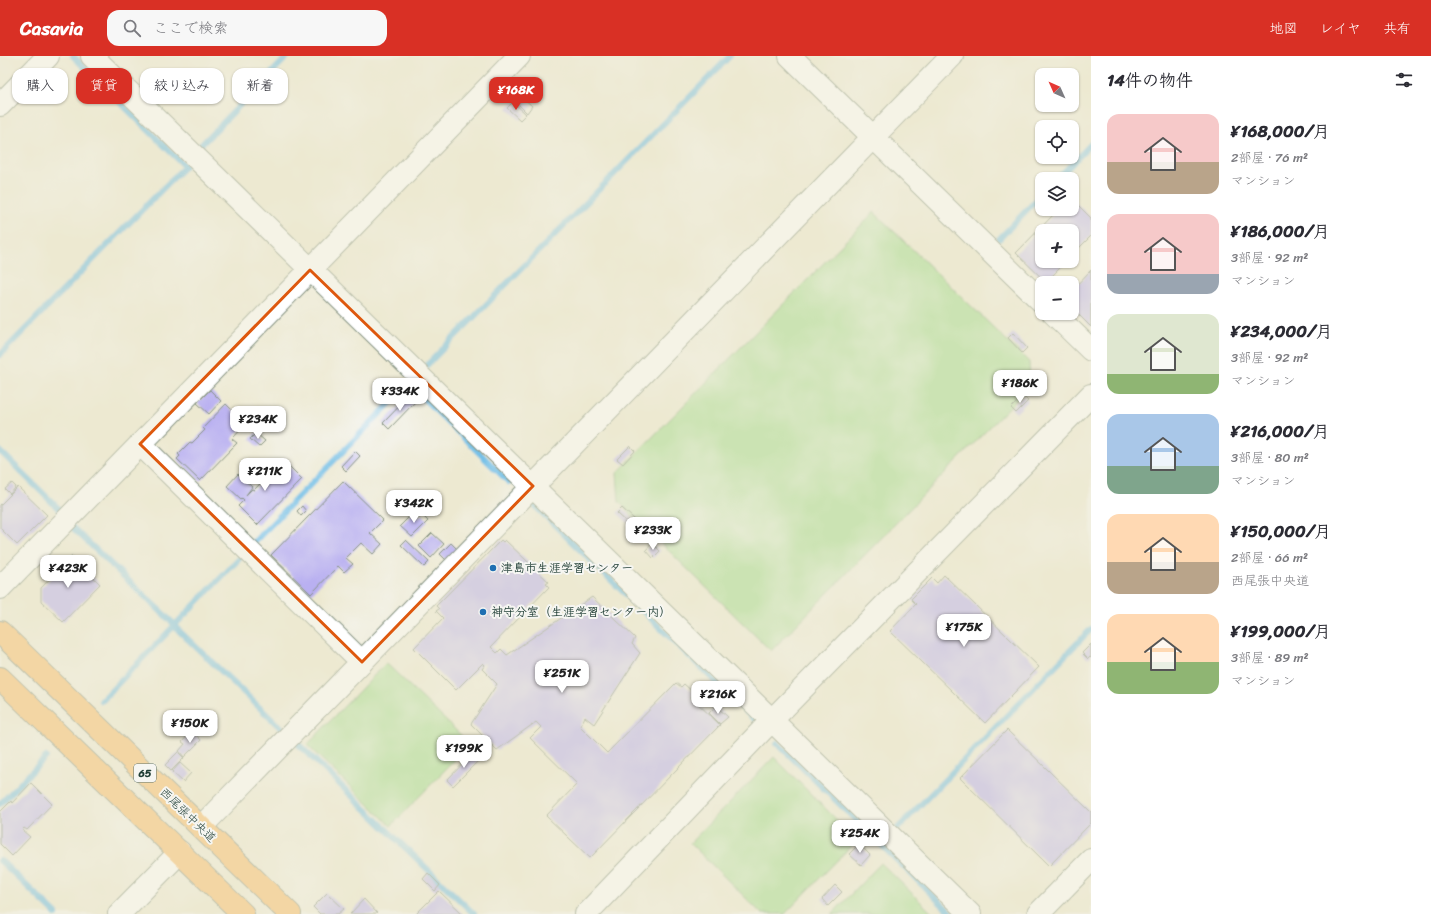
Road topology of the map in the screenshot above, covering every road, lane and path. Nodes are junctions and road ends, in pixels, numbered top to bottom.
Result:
1 (48, 56) edge
2 (92, 56) edge
3 (519, 56) edge
4 (790, 56) edge
5 (952, 56) edge
6 (0, 105) edge
7 (873, 137) junction
8 (310, 270) junction
9 (1035, 295) edge
10 (1060, 320) edge
11 (1091, 350) edge
12 (1091, 395) edge
13 (140, 444) junction
14 (533, 486) junction
15 (0, 588) edge
16 (0, 632) edge
17 (362, 662) junction
18 (0, 678) edge
19 (772, 720) junction
20 (201, 827) junction
21 (180, 852) junction
22 (1091, 860) edge
23 (119, 914) edge
24 (243, 914) edge
25 (290, 914) edge
26 (586, 914) edge
27 (970, 914) edge
28 (1038, 914) edge

1 - 6 street
2 - 8 street
3 - 8 street
4 - 7 street
5 - 7 street
7 - 9 street
7 - 14 street
8 - 13 street
8 - 14 street
10 - 11 street
12 - 19 street
13 - 15 street
13 - 17 street
14 - 17 street
14 - 19 street
16 - 20 main road, 西尾張中央道 / 65
17 - 20 street
18 - 21 main road
19 - 26 street
19 - 27 street
20 - 25 main road, 西尾張中央道 / 65
21 - 23 street
21 - 24 main road
22 - 28 street

